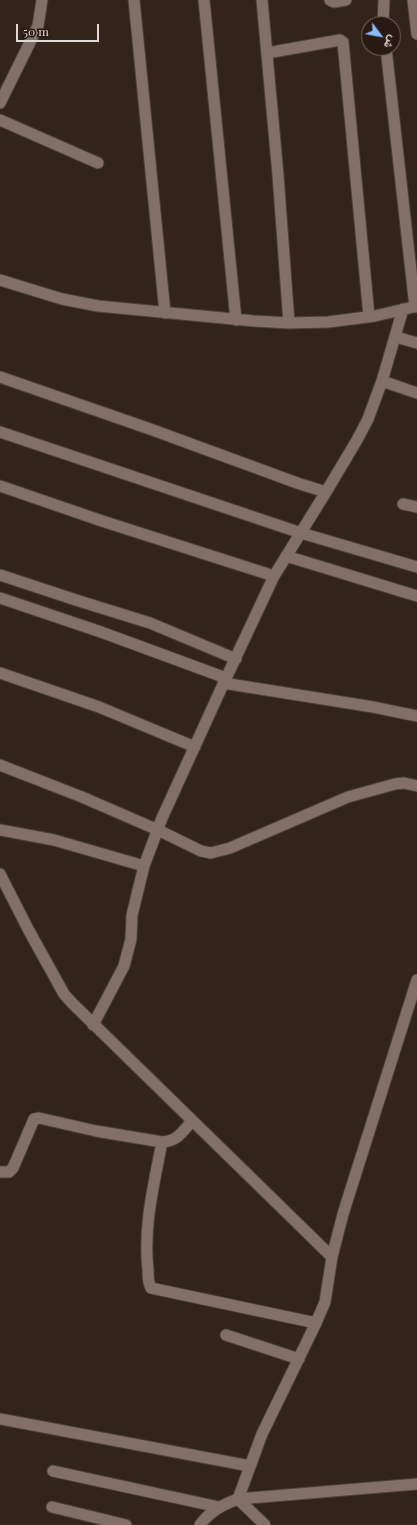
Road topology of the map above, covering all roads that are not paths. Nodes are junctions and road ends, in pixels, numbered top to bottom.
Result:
1 (42, 0) edge
2 (134, 0) edge
3 (204, 0) edge
4 (262, 0) edge
5 (330, 0) edge
6 (346, 0) edge
7 (384, 0) edge
8 (413, 0) edge
9 (383, 16) edge
10 (417, 34) edge
11 (267, 53) junction
12 (387, 56) edge
13 (0, 103) edge
14 (0, 120) edge
15 (98, 163) dead end
16 (0, 280) edge
17 (416, 306) edge
18 (403, 309) junction
19 (165, 313) junction
20 (369, 316) junction
21 (236, 320) junction
22 (289, 323) junction
23 (396, 336) junction
24 (417, 343) edge
25 (0, 377) edge
26 (382, 381) junction
27 (417, 392) edge
28 (0, 432) edge
29 (0, 486) edge
30 (326, 492) junction
31 (404, 504) dead end
32 (417, 507) edge
33 (301, 533) junction
34 (286, 556) junction
35 (417, 567) edge
36 (0, 575) edge
37 (274, 576) junction
38 (417, 596) edge
39 (0, 598) edge
40 (236, 659) junction
41 (0, 674) edge
42 (224, 681) junction
43 (417, 716) edge
44 (194, 747) junction
45 (0, 765) edge
46 (417, 786) edge
47 (0, 830) edge
48 (158, 830) junction
49 (144, 866) junction
50 (0, 874) edge
51 (417, 980) edge
52 (93, 1025) junction
53 (192, 1121) junction
54 (162, 1142) junction
55 (0, 1172) edge
56 (332, 1257) junction
57 (316, 1324) junction
58 (226, 1335) dead end
59 (299, 1359) junction
60 (0, 1419) edge
61 (250, 1466) junction
62 (54, 1471) dead end
63 (417, 1484) edge
64 (238, 1499) junction
65 (219, 1506) junction
66 (52, 1507) dead end
67 (126, 1525) edge
68 (200, 1525) edge
69 (264, 1525) edge

1 - 13 street
2 - 19 street
3 - 21 street
4 - 11 street
5 - 6 street
7 - 9 street
8 - 10 street
11 - 20 street
11 - 22 street
12 - 17 street
14 - 15 street
16 - 19 street
17 - 18 street
18 - 20 street
18 - 23 street
19 - 21 street
20 - 22 street
21 - 22 street
23 - 24 street
23 - 26 street
25 - 30 street
26 - 27 street
26 - 30 street
28 - 33 street
29 - 37 street
30 - 33 street
31 - 32 street
33 - 34 street
33 - 35 street
34 - 37 street
34 - 38 street
36 - 40 street
37 - 40 street
39 - 42 street
40 - 42 street
41 - 44 street
42 - 43 street
42 - 44 street
44 - 48 street
45 - 48 street
46 - 48 street
47 - 49 street
48 - 49 street
49 - 52 street
50 - 52 street
51 - 56 street
52 - 53 street
53 - 54 street
53 - 56 street
54 - 55 street
54 - 57 street
56 - 57 street
57 - 59 street
58 - 59 street
59 - 61 street
60 - 61 street
61 - 64 street
62 - 65 street
63 - 64 street
64 - 65 street
64 - 69 street
65 - 68 street
66 - 67 street

